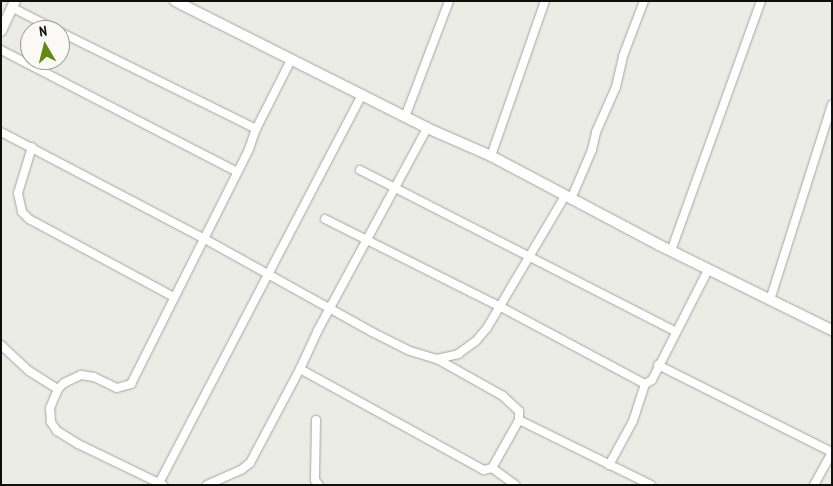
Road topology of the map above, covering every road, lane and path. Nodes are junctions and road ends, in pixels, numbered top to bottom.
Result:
1 (175, 1) edge
2 (449, 1) edge
3 (545, 1) edge
4 (644, 1) edge
5 (761, 1) edge
6 (14, 5) edge
7 (39, 20) edge
8 (1, 31) edge
9 (70, 37) edge
10 (1, 50) edge
11 (291, 60) junction
12 (362, 94) junction
13 (832, 105) edge
14 (405, 117) junction
15 (427, 128) junction
16 (256, 129) junction
17 (1, 132) edge
18 (32, 147) junction
19 (491, 156) junction
20 (360, 170) dead end
21 (237, 172) junction
22 (395, 188) junction
23 (568, 198) junction
24 (325, 219) dead end
25 (203, 238) junction
26 (368, 240) junction
27 (671, 251) junction
28 (529, 257) junction
29 (708, 270) junction
30 (267, 272) junction
31 (174, 297) junction
32 (770, 300) junction
33 (499, 306) junction
34 (330, 307) junction
35 (832, 330) edge
36 (675, 331) junction
37 (1, 345) edge
38 (437, 359) junction
39 (658, 365) junction
40 (300, 369) junction
41 (645, 384) junction
42 (58, 389) junction
43 (316, 420) dead end
44 (519, 420) junction
45 (832, 452) edge
46 (609, 465) junction
47 (492, 468) junction
48 (161, 484) edge
49 (650, 484) edge
50 (207, 485) edge
51 (319, 485) edge
52 (515, 485) edge
53 (814, 485) edge

1 - 11 street
2 - 14 street
3 - 19 street
4 - 23 street
5 - 27 street
6 - 7 street
6 - 8 street
9 - 16 street
10 - 21 street
11 - 12 street
11 - 16 street
12 - 14 street
12 - 30 street
13 - 32 street
14 - 15 street
15 - 19 street
15 - 22 street
16 - 21 street
17 - 18 street
18 - 25 street
18 - 31 street
19 - 23 street
20 - 22 street
21 - 25 street
22 - 26 street
22 - 28 street
23 - 27 street
23 - 28 street
24 - 26 street
25 - 30 street
25 - 31 street
26 - 33 street
26 - 34 street
27 - 29 street
28 - 33 street
28 - 36 street
29 - 32 street
29 - 36 street
30 - 34 street
30 - 48 street
31 - 42 street
32 - 35 street
33 - 38 street
33 - 41 street
34 - 38 street
34 - 40 street
36 - 39 street
37 - 42 street
38 - 44 street
39 - 41 street
39 - 45 street
40 - 47 street
40 - 50 street
41 - 46 street
42 - 48 street
43 - 51 street
44 - 46 street
44 - 47 street
45 - 53 street
46 - 49 street
47 - 52 street

